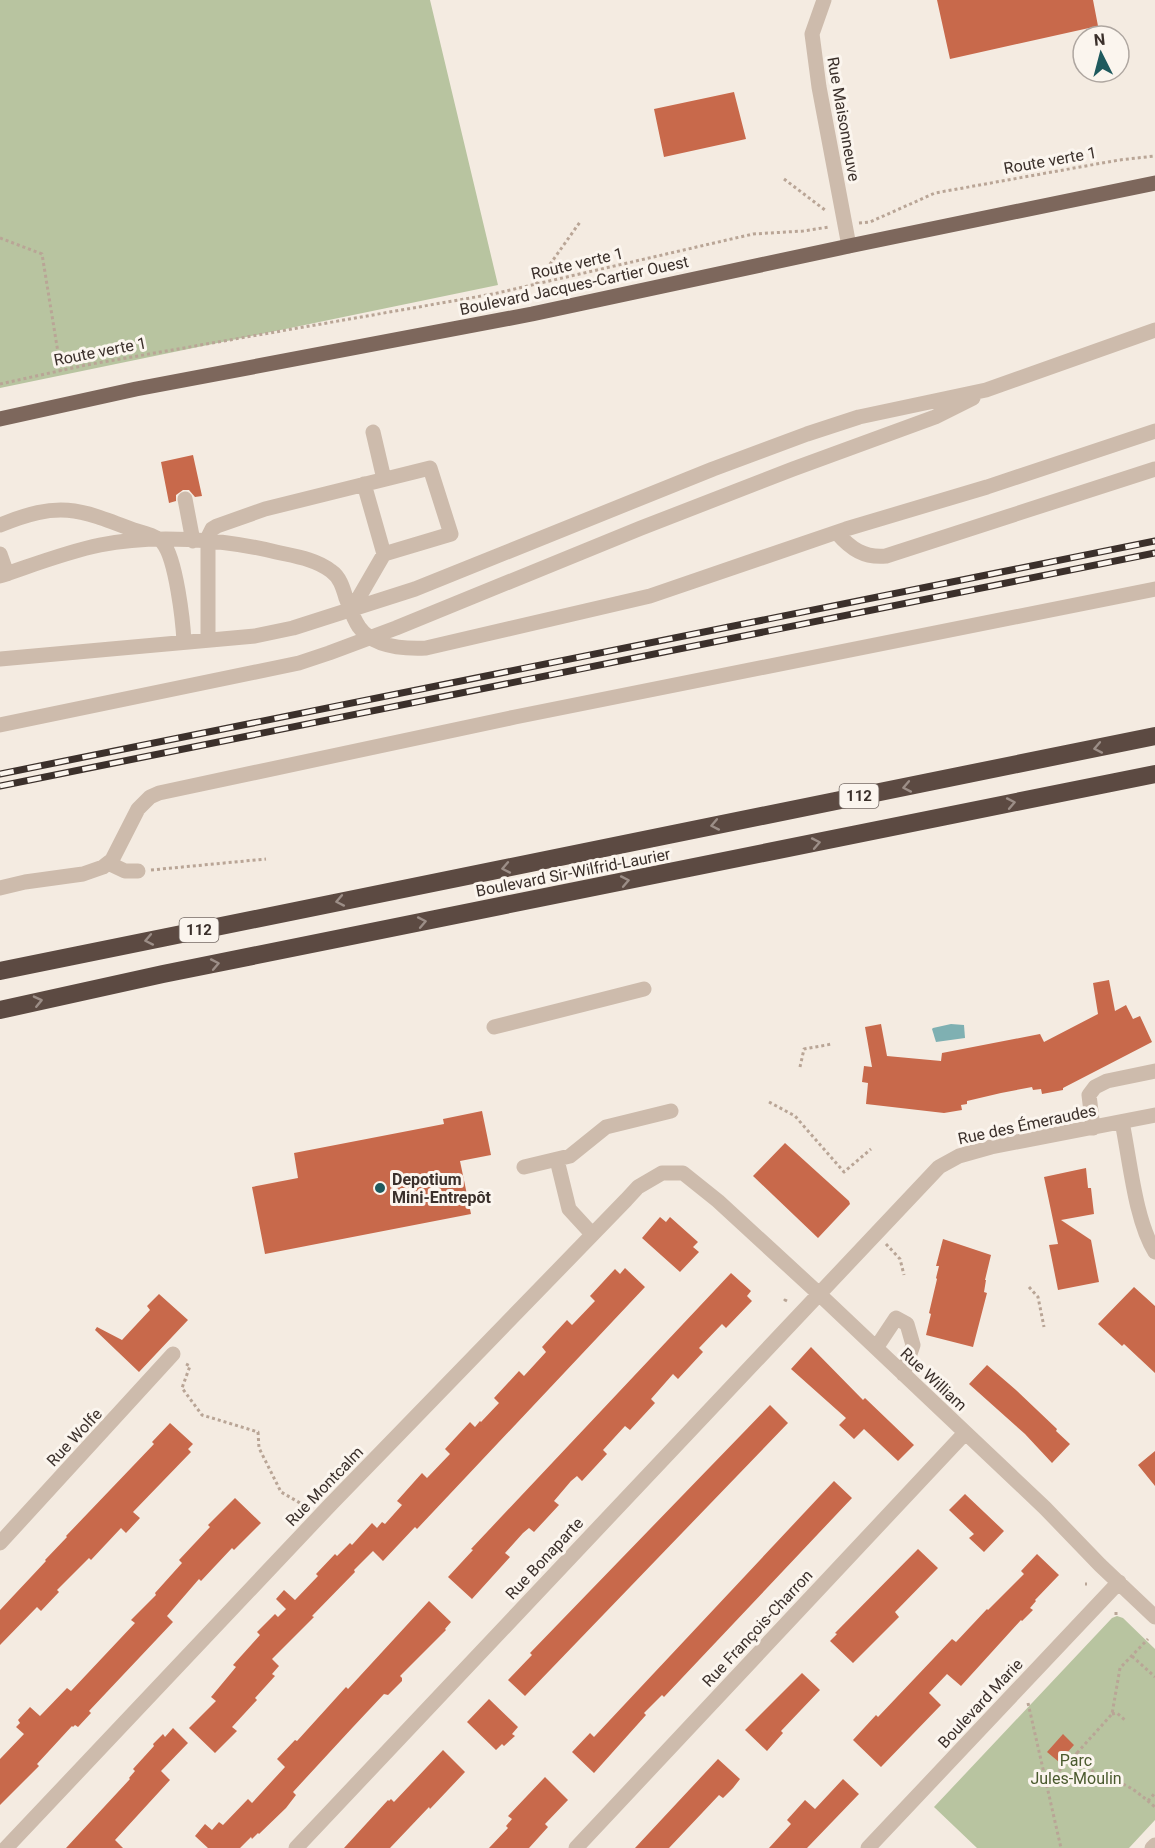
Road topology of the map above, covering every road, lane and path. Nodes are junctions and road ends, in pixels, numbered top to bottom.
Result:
1 (824, 0) edge
2 (1155, 156) edge
3 (784, 179) dead end
4 (1155, 183) edge
5 (580, 222) dead end
6 (845, 225) junction
7 (0, 238) edge
8 (849, 246) junction
9 (536, 284) junction
10 (1155, 330) edge
11 (61, 371) junction
12 (0, 384) edge
13 (986, 390) junction
14 (860, 417) junction
15 (0, 419) edge
16 (1155, 431) edge
17 (373, 432) dead end
18 (869, 441) junction
19 (1155, 470) edge
20 (384, 479) junction
21 (364, 484) junction
22 (185, 500) dead end
23 (0, 525) edge
24 (837, 533) junction
25 (161, 540) junction
26 (200, 541) junction
27 (0, 554) edge
28 (384, 554) junction
29 (3, 575) edge
30 (1155, 589) edge
31 (351, 611) junction
32 (371, 637) junction
33 (208, 640) junction
34 (184, 642) junction
35 (0, 659) edge
36 (0, 725) edge
37 (1155, 736) edge
38 (1155, 774) edge
39 (267, 859) dead end
40 (108, 863) junction
41 (138, 871) joint
42 (0, 888) edge
43 (0, 971) edge
44 (644, 989) dead end
45 (0, 1010) edge
46 (494, 1027) dead end
47 (832, 1044) dead end
48 (800, 1067) dead end
49 (1155, 1071) edge
50 (769, 1102) dead end
51 (671, 1111) dead end
52 (1155, 1115) edge
53 (1122, 1122) junction
54 (1093, 1128) junction
55 (871, 1149) dead end
56 (557, 1160) junction
57 (524, 1167) dead end
58 (683, 1173) joint
59 (876, 1232) junction
60 (592, 1234) junction
61 (1155, 1252) edge
62 (904, 1275) dead end
63 (1029, 1287) dead end
64 (818, 1293) junction
65 (1044, 1327) dead end
66 (876, 1348) junction
67 (172, 1354) joint
68 (903, 1374) junction
69 (965, 1433) junction
70 (307, 1507) dead end
71 (0, 1543) edge
72 (1119, 1582) junction
73 (1155, 1617) edge
74 (1148, 1639) dead end
75 (1132, 1656) junction
76 (1155, 1677) edge
77 (1028, 1703) dead end
78 (1112, 1714) junction
79 (1125, 1720) dead end
80 (1077, 1753) junction
81 (1046, 1784) junction
82 (1155, 1793) edge
83 (1148, 1801) junction
84 (1155, 1807) edge
85 (6, 1848) edge
86 (296, 1848) edge
87 (576, 1848) edge
88 (868, 1848) edge
89 (1061, 1848) edge

1 - 6 street, Rue Maisonneuve
2 - 6 path, Route verte 1
3 - 6 path
4 - 8 main road, Boulevard Jacques-Cartier Ouest
5 - 9 path
6 - 8 street, Rue Maisonneuve
6 - 9 path, Route verte 1
7 - 11 path
8 - 15 main road, Boulevard Jacques-Cartier Ouest
9 - 11 path, Route verte 1
10 - 13 street
11 - 12 path, Route verte 1
13 - 14 street
13 - 18 street
14 - 18 street
14 - 31 street
16 - 24 street
17 - 20 street
18 - 32 street
19 - 24 street
20 - 21 street
20 - 28 street
21 - 26 street
21 - 28 street
22 - 26 street
23 - 25 street
24 - 32 street
25 - 26 street
25 - 29 street
25 - 34 street
26 - 31 street
26 - 33 street
27 - 29 street
28 - 31 street
30 - 40 street
31 - 32 street
31 - 33 street
32 - 36 street
33 - 34 street
34 - 35 street
37 -> 43 highway, Boulevard Sir-Wilfrid-Laurier / 112
45 -> 38 highway, Boulevard Sir-Wilfrid-Laurier / 112
39 - 41 path
40 - 41 street
40 - 42 street
44 - 46 street
47 - 48 path
49 - 54 street
50 - 55 path
51 - 56 street
52 - 53 street, Rue des Émeraudes
53 - 54 street, Rue des Émeraudes
53 - 61 street
54 - 59 street, Rue des Émeraudes
56 - 57 street
56 - 60 street
58 - 60 street, Rue Montcalm
58 - 64 street, Rue William
59 - 62 path
59 - 64 street, Rue des Émeraudes
60 - 85 street, Rue Montcalm
63 - 65 path
64 - 66 street, Rue William
64 - 86 street, Rue Bonaparte
66 - 68 street, Rue William
66 - 68 street
67 - 70 path
67 - 71 street, Rue Wolfe
68 - 69 street, Rue William
69 - 72 street, Rue William
69 - 87 street, Rue François-Charron
72 - 73 street, Rue William
72 - 88 street, Boulevard Marie
74 - 75 path
75 - 76 path
75 - 78 path
77 - 81 path
78 - 79 path
78 - 80 path
80 - 81 path
80 - 83 path
81 - 89 path
82 - 83 path
83 - 84 path

